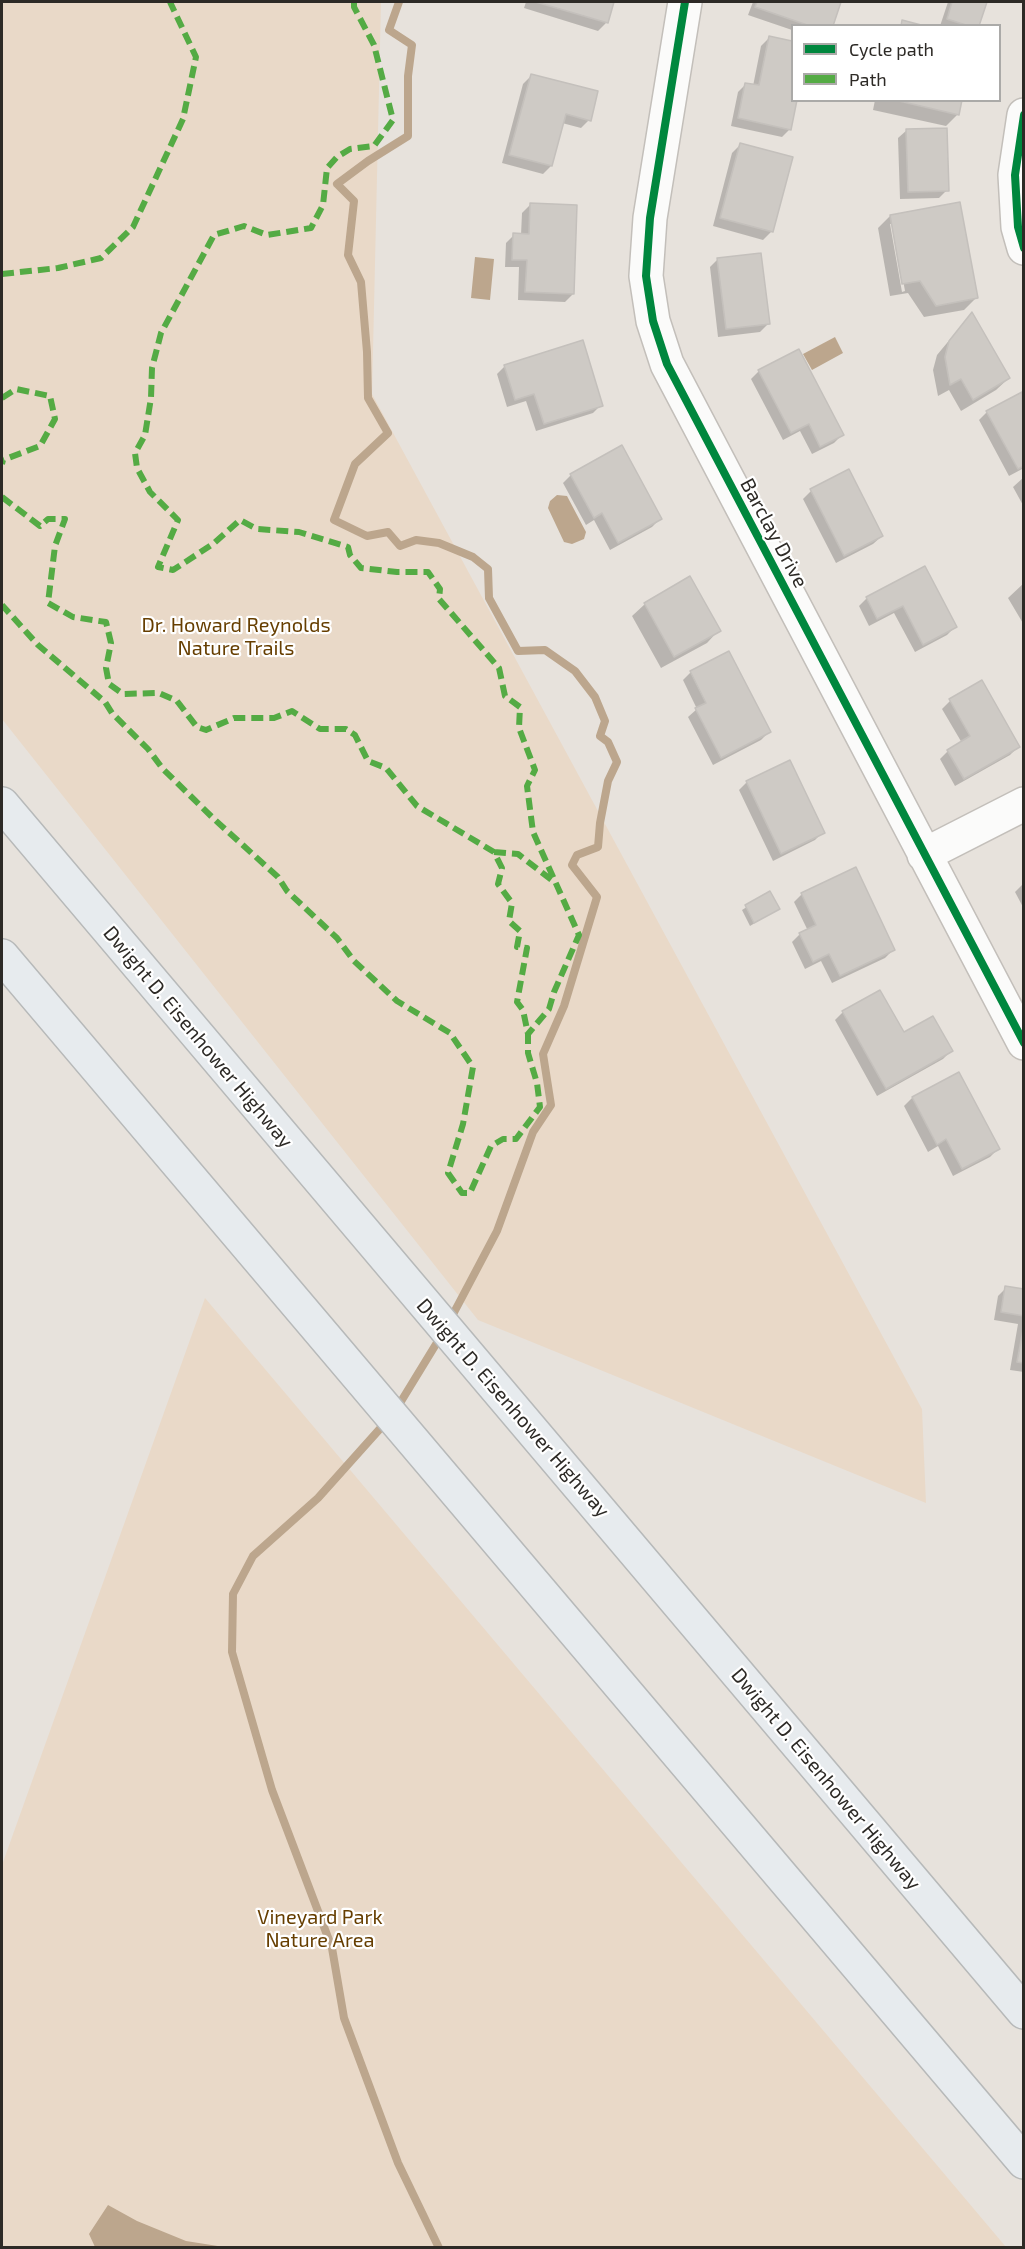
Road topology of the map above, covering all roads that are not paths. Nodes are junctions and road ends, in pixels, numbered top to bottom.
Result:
1 (685, 2) edge
2 (1023, 115) edge
3 (1023, 248) edge
4 (2, 804) edge
5 (1023, 804) edge
6 (924, 855) junction
7 (2, 956) edge
8 (1023, 1043) edge
9 (1023, 2012) edge
10 (1023, 2162) edge

1 - 6 street, Barclay Drive
2 - 3 street
4 - 9 highway, Dwight D. Eisenhower Highway
5 - 6 street
6 - 8 street, Barclay Drive
7 - 10 highway

